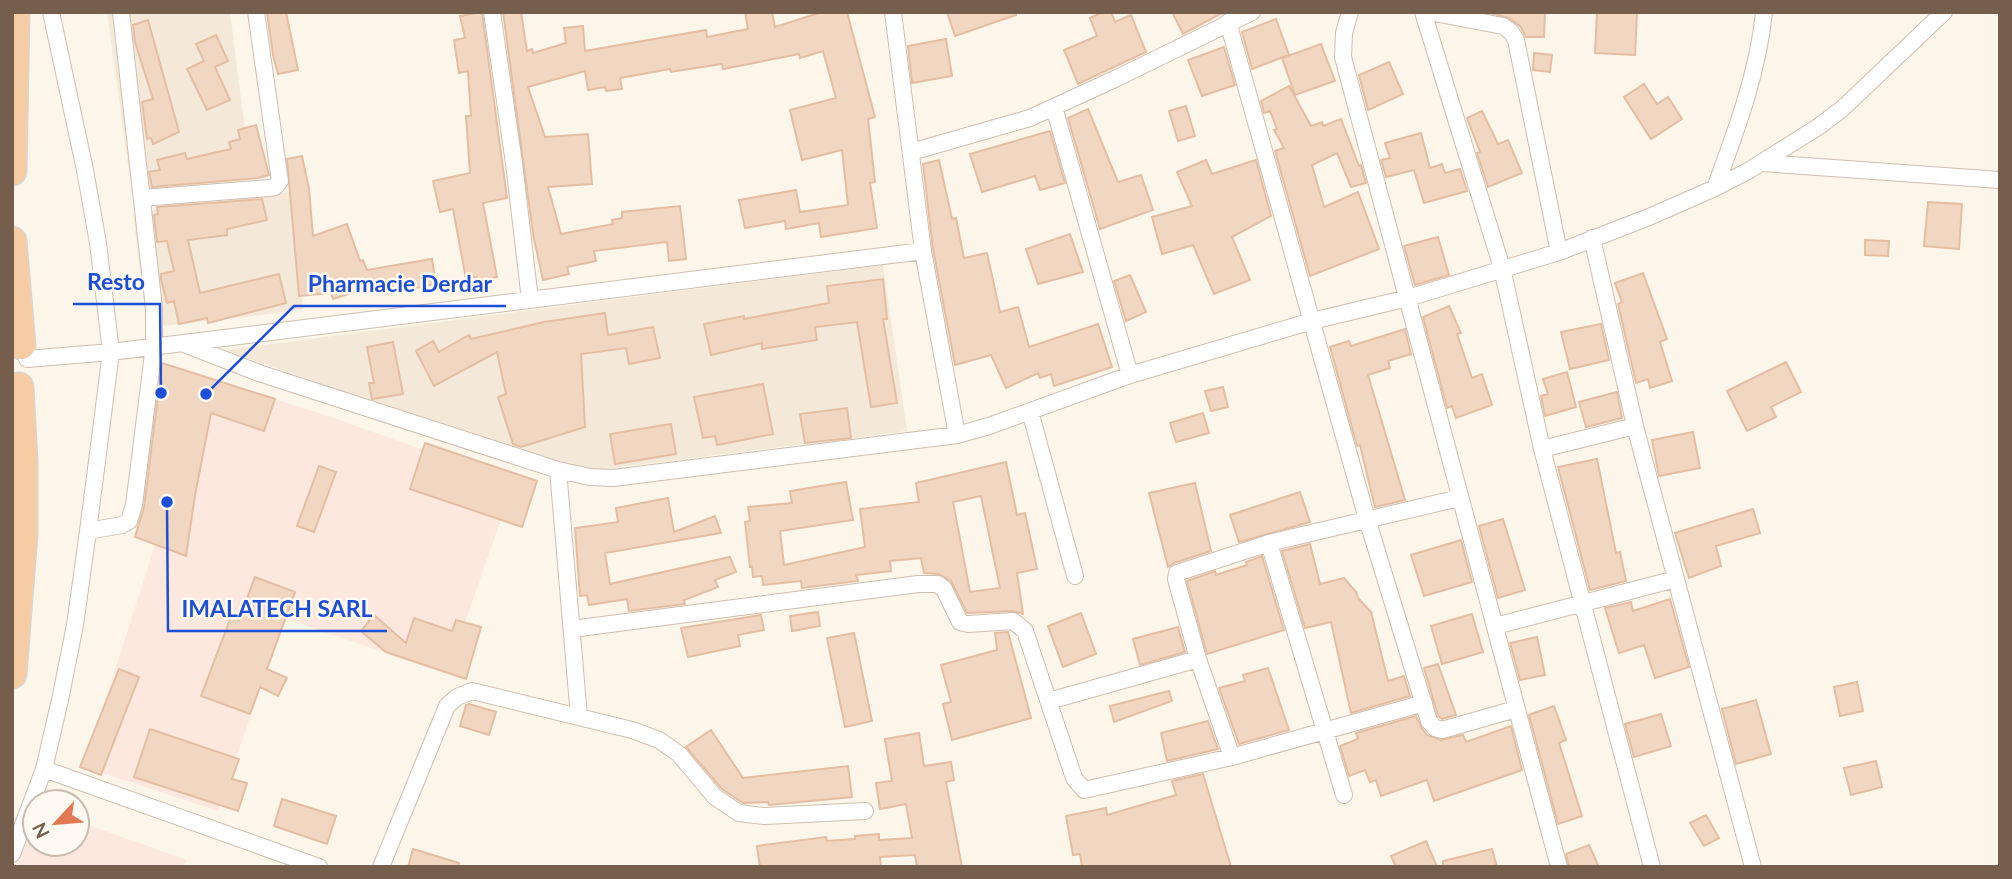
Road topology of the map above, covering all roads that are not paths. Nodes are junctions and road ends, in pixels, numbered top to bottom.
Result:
1 (15, 12) edge
2 (51, 12) edge
3 (121, 12) edge
4 (256, 12) edge
5 (492, 12) edge
6 (893, 12) edge
7 (1252, 12) edge
8 (1350, 12) edge
9 (1423, 12) edge
10 (1429, 12) edge
11 (1765, 12) edge
12 (1944, 12) edge
13 (1228, 22) junction
14 (1054, 107) junction
15 (911, 152) junction
16 (1762, 163) junction
17 (12, 171) edge
18 (2000, 180) edge
19 (1715, 188) junction
20 (142, 198) junction
21 (1592, 238) junction
22 (12, 241) edge
23 (923, 251) junction
24 (1559, 252) junction
25 (1502, 268) junction
26 (1408, 298) junction
27 (530, 300) junction
28 (1312, 321) junction
29 (182, 343) junction
30 (154, 346) junction
31 (20, 347) edge
32 (111, 352) junction
33 (1130, 374) junction
34 (16, 390) edge
35 (1030, 411) junction
36 (1636, 426) junction
37 (957, 435) junction
38 (1542, 449) junction
39 (558, 470) junction
40 (1460, 498) junction
41 (1367, 519) junction
42 (88, 531) junction
43 (1269, 543) junction
44 (1075, 576) dead end
45 (1676, 579) junction
46 (1584, 605) junction
47 (1495, 626) junction
48 (572, 629) junction
49 (1198, 659) junction
50 (12, 674) edge
51 (1049, 701) junction
52 (1424, 703) junction
53 (1516, 709) junction
54 (579, 717) junction
55 (1326, 731) junction
56 (1232, 757) junction
57 (44, 769) junction
58 (1344, 796) dead end
59 (865, 811) dead end
60 (12, 854) edge
61 (319, 867) edge
62 (381, 867) edge
63 (1559, 867) edge
64 (1652, 867) edge
65 (1753, 867) edge

1 - 17 highway
2 - 32 street
3 - 20 street
4 - 20 street
5 - 27 street
6 - 15 street
7 - 13 street
8 - 26 street
9 - 25 street
10 - 24 street
11 - 19 street
12 - 16 street
13 - 14 street
13 - 28 street
14 - 15 street
14 - 33 street
15 - 23 street
16 - 18 street
16 - 19 street
19 - 21 street
20 - 30 street
21 - 24 street
21 - 36 street
22 - 31 highway
23 - 27 street
23 - 37 street
24 - 25 street
25 - 26 street
25 - 38 street
26 - 28 street
26 - 40 street
27 - 29 street
28 - 33 street
28 - 41 street
29 - 30 street
29 - 39 street
30 - 32 street
30 - 42 street
31 - 32 street
31 - 34 highway
32 - 42 street
33 - 35 street
34 - 50 highway
35 - 37 street
35 - 44 street
36 - 38 street
36 - 45 street
37 - 39 street
38 - 46 street
39 - 48 street
40 - 41 street
40 - 47 street
41 - 43 street
41 - 52 street
42 - 57 street
43 - 49 street
43 - 55 street
45 - 46 street
45 - 65 street
46 - 47 street
46 - 64 street
47 - 53 street
48 - 51 street
48 - 54 street
49 - 51 street
49 - 56 street
51 - 56 street
52 - 53 street
52 - 55 street
53 - 63 street
54 - 59 street
54 - 62 street
55 - 56 street
55 - 58 street
57 - 60 street
57 - 61 street

